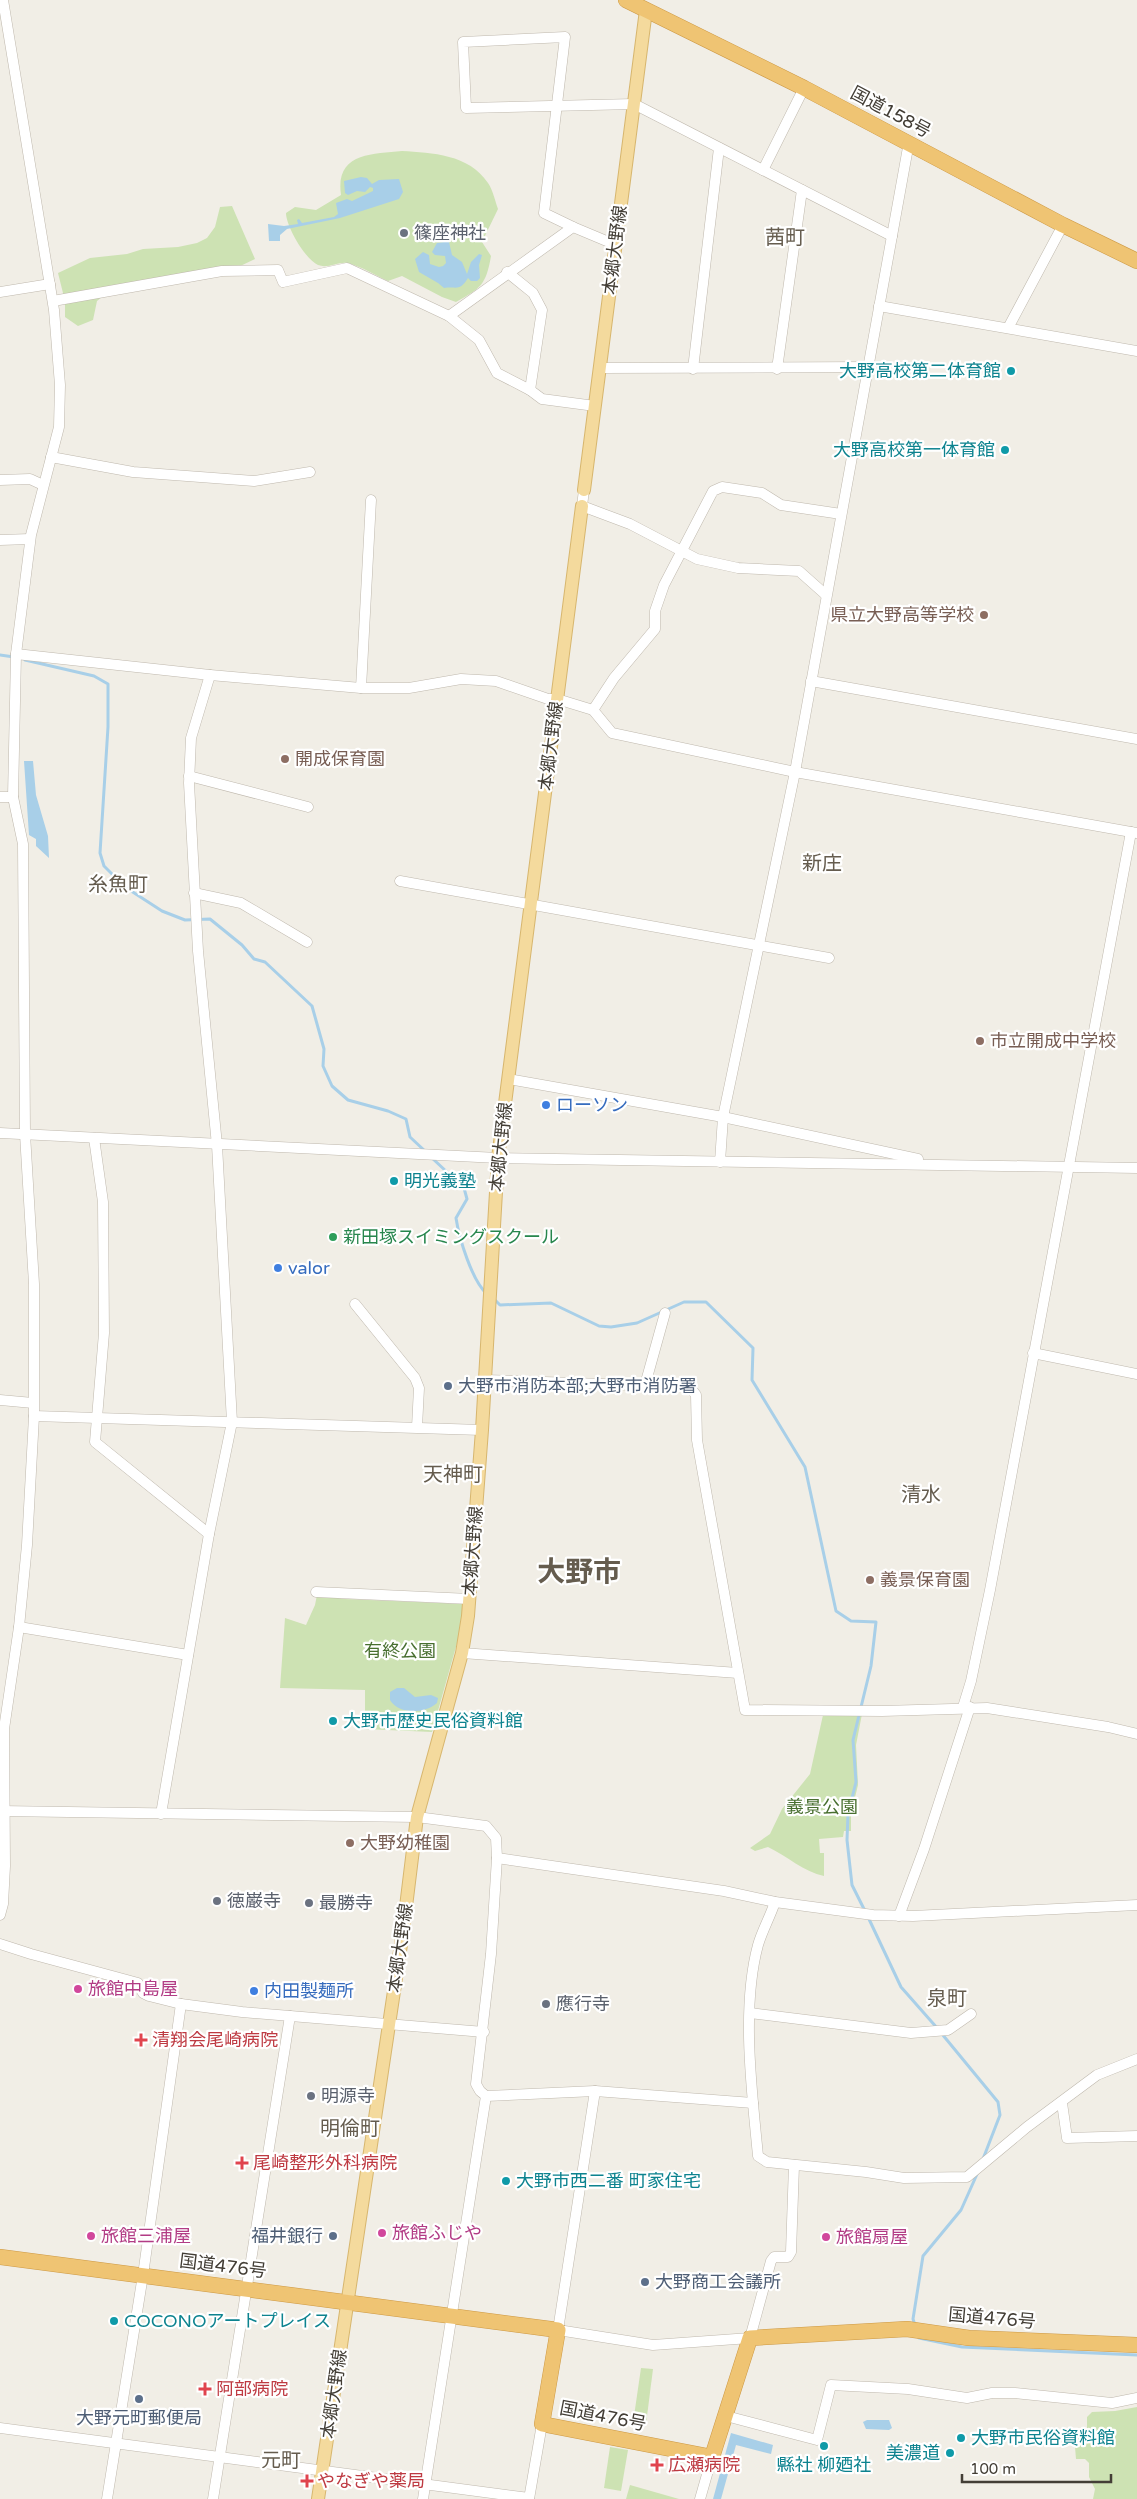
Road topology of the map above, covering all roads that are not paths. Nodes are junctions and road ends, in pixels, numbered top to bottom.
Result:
1 (3, 0) edge
2 (626, 0) edge
3 (646, 10) junction
4 (804, 88) junction
5 (634, 104) junction
6 (558, 106) junction
7 (909, 142) junction
8 (718, 148) junction
9 (763, 170) junction
10 (802, 190) junction
11 (1063, 225) junction
12 (573, 227) junction
13 (892, 236) junction
14 (616, 245) junction
15 (1137, 261) edge
16 (508, 272) junction
17 (50, 284) junction
18 (0, 292) edge
19 (53, 301) junction
20 (879, 306) junction
21 (449, 316) junction
22 (1008, 328) junction
23 (1137, 351) edge
24 (868, 367) junction
25 (600, 368) junction
26 (693, 369) junction
27 (777, 369) junction
28 (530, 390) junction
29 (595, 406) junction
30 (51, 457) junction
31 (310, 472) dead end
32 (0, 480) edge
33 (43, 485) junction
34 (584, 490) joint
35 (371, 500) dead end
36 (582, 506) junction
37 (841, 514) junction
38 (30, 539) junction
39 (0, 540) edge
40 (682, 550) junction
41 (826, 595) junction
42 (16, 654) junction
43 (210, 675) junction
44 (811, 681) junction
45 (360, 688) junction
46 (557, 699) junction
47 (593, 710) junction
48 (1137, 739) edge
49 (794, 772) junction
50 (189, 776) junction
51 (0, 797) edge
52 (13, 797) junction
53 (308, 807) dead end
54 (1134, 833) edge
55 (400, 881) dead end
56 (194, 893) junction
57 (531, 905) junction
58 (307, 942) dead end
59 (758, 946) junction
60 (829, 958) dead end
61 (508, 1079) junction
62 (723, 1117) junction
63 (0, 1133) edge
64 (25, 1134) junction
65 (94, 1138) junction
66 (217, 1145) junction
67 (498, 1158) junction
68 (720, 1162) junction
69 (939, 1163) junction
70 (1067, 1168) junction
71 (1137, 1168) edge
72 (355, 1304) dead end
73 (665, 1313) dead end
74 (1033, 1353) junction
75 (1137, 1374) edge
76 (485, 1380) junction
77 (646, 1385) junction
78 (0, 1400) edge
79 (33, 1403) junction
80 (34, 1416) junction
81 (96, 1418) junction
82 (232, 1422) junction
83 (417, 1427) junction
84 (482, 1430) junction
85 (209, 1534) junction
86 (316, 1592) dead end
87 (470, 1599) junction
88 (19, 1628) junction
89 (462, 1653) junction
90 (188, 1655) junction
91 (738, 1673) junction
92 (966, 1707) junction
93 (2, 1729) edge
94 (1137, 1734) edge
95 (2, 1811) edge
96 (161, 1814) junction
97 (417, 1817) junction
98 (497, 1858) junction
99 (775, 1902) junction
100 (1137, 1905) edge
101 (0, 1916) edge
102 (899, 1916) junction
103 (0, 1944) edge
104 (181, 2004) junction
105 (750, 2013) junction
106 (971, 2014) dead end
107 (290, 2016) junction
108 (388, 2025) junction
109 (484, 2032) junction
110 (1137, 2059) edge
111 (595, 2091) junction
112 (486, 2096) junction
113 (1062, 2103) junction
114 (753, 2104) junction
115 (1137, 2136) edge
116 (794, 2165) junction
117 (0, 2257) edge
118 (143, 2275) junction
119 (247, 2288) junction
120 (348, 2302) junction
121 (452, 2317) junction
122 (558, 2330) junction
123 (750, 2338) junction
124 (1137, 2345) edge
125 (1137, 2398) edge
126 (726, 2416) junction
127 (542, 2424) junction
128 (0, 2428) edge
129 (116, 2442) junction
130 (220, 2456) junction
131 (712, 2457) junction
132 (323, 2470) junction
133 (426, 2483) junction
134 (529, 2498) edge
135 (107, 2499) edge
136 (213, 2499) edge
137 (318, 2499) edge
138 (423, 2499) edge
139 (700, 2499) edge

1 - 17 street
2 - 3 highway, 国道158号
3 - 4 highway, 国道158号
3 - 5 main road, 本郷大野線
4 - 7 highway, 国道158号
4 - 9 street
5 - 6 street
5 - 8 street
5 - 14 main road, 本郷大野線
6 - 6 street
6 - 12 street
7 - 11 highway, 国道158号
7 - 13 street
8 - 9 street
8 - 26 street
9 - 10 street
10 - 13 street
10 - 27 street
11 - 15 highway, 国道158号
11 - 22 street
12 - 14 street
12 - 16 street
13 - 20 street
14 - 25 main road, 本郷大野線
16 - 21 street
16 - 28 street
17 - 18 street
17 - 19 street
19 - 21 street
19 - 30 street
20 - 22 street
20 - 24 street
21 - 28 street
22 - 23 street
24 - 27 street
24 - 37 street
25 - 26 street
25 - 29 main road, 本郷大野線
26 - 27 street
28 - 29 street
29 - 34 main road, 本郷大野線
30 - 31 street
30 - 33 street
32 - 33 street
33 - 38 street
34 - 36 street
35 - 45 street
36 - 40 street
36 - 46 main road, 本郷大野線
37 - 40 street
37 - 41 street
38 - 39 street
38 - 42 street
40 - 41 street
40 - 47 street
41 - 44 street
42 - 43 street
42 - 52 street
43 - 45 street
43 - 50 street
44 - 48 street
44 - 49 street
45 - 46 street
46 - 47 street
46 - 57 main road, 本郷大野線
47 - 49 street
49 - 54 street
49 - 59 street
50 - 53 street
50 - 56 street
51 - 52 street
52 - 64 street
54 - 70 street
55 - 57 street
56 - 58 street
56 - 66 street
57 - 59 street
57 - 61 main road, 本郷大野線
59 - 60 street
59 - 62 street
61 - 62 street
61 - 67 main road, 本郷大野線
62 - 68 street
62 - 69 street
63 - 64 street
64 - 65 street
64 - 79 street
65 - 66 street
65 - 81 street
66 - 67 street
66 - 82 street
67 - 68 street
67 - 76 main road, 本郷大野線
68 - 69 street
69 - 70 street
70 - 71 street
70 - 74 street
72 - 83 street
73 - 77 street
74 - 75 street
74 - 92 street
76 - 77 street
76 - 84 main road, 本郷大野線
77 - 91 street
78 - 79 street
79 - 80 street
80 - 81 street
80 - 88 street
81 - 82 street
81 - 85 street
82 - 83 street
82 - 85 street
83 - 84 street
84 - 87 main road, 本郷大野線
85 - 90 street
86 - 87 street
87 - 89 main road, 本郷大野線
88 - 90 street
88 - 93 street
89 - 91 street
89 - 97 main road, 本郷大野線
90 - 96 street
91 - 92 street
92 - 94 street
92 - 102 street
93 - 95 street
95 - 96 street
95 - 101 street
96 - 97 street
97 - 98 street
97 - 108 main road, 本郷大野線
98 - 99 street
98 - 109 street
99 - 102 street
99 - 105 street
100 - 102 street
103 - 104 street
104 - 107 street
104 - 118 street
105 - 106 street
105 - 114 street
107 - 108 street
107 - 119 street
108 - 109 street
108 - 120 main road, 本郷大野線
109 - 112 street
110 - 113 street
111 - 112 street
111 - 114 street
111 - 122 street
112 - 121 street
113 - 115 street
113 - 116 street
114 - 116 street
116 - 123 street
117 - 118 highway, 国道476号
118 - 119 highway, 国道476号
118 - 129 street
119 - 120 highway, 国道476号
119 - 130 street
120 - 121 highway, 国道476号
120 - 132 main road, 本郷大野線
121 - 122 highway, 国道476号
121 - 133 street
122 - 123 street
122 - 127 highway, 国道476号
123 - 124 highway, 国道476号
123 - 126 highway
125 - 126 street
126 - 131 highway
127 - 131 highway, 国道476号
127 - 134 street
128 - 129 street
129 - 130 street
129 - 135 street
130 - 132 street
130 - 136 street
131 - 139 street
132 - 133 street
132 - 137 main road, 本郷大野線
133 - 134 street
133 - 138 street

